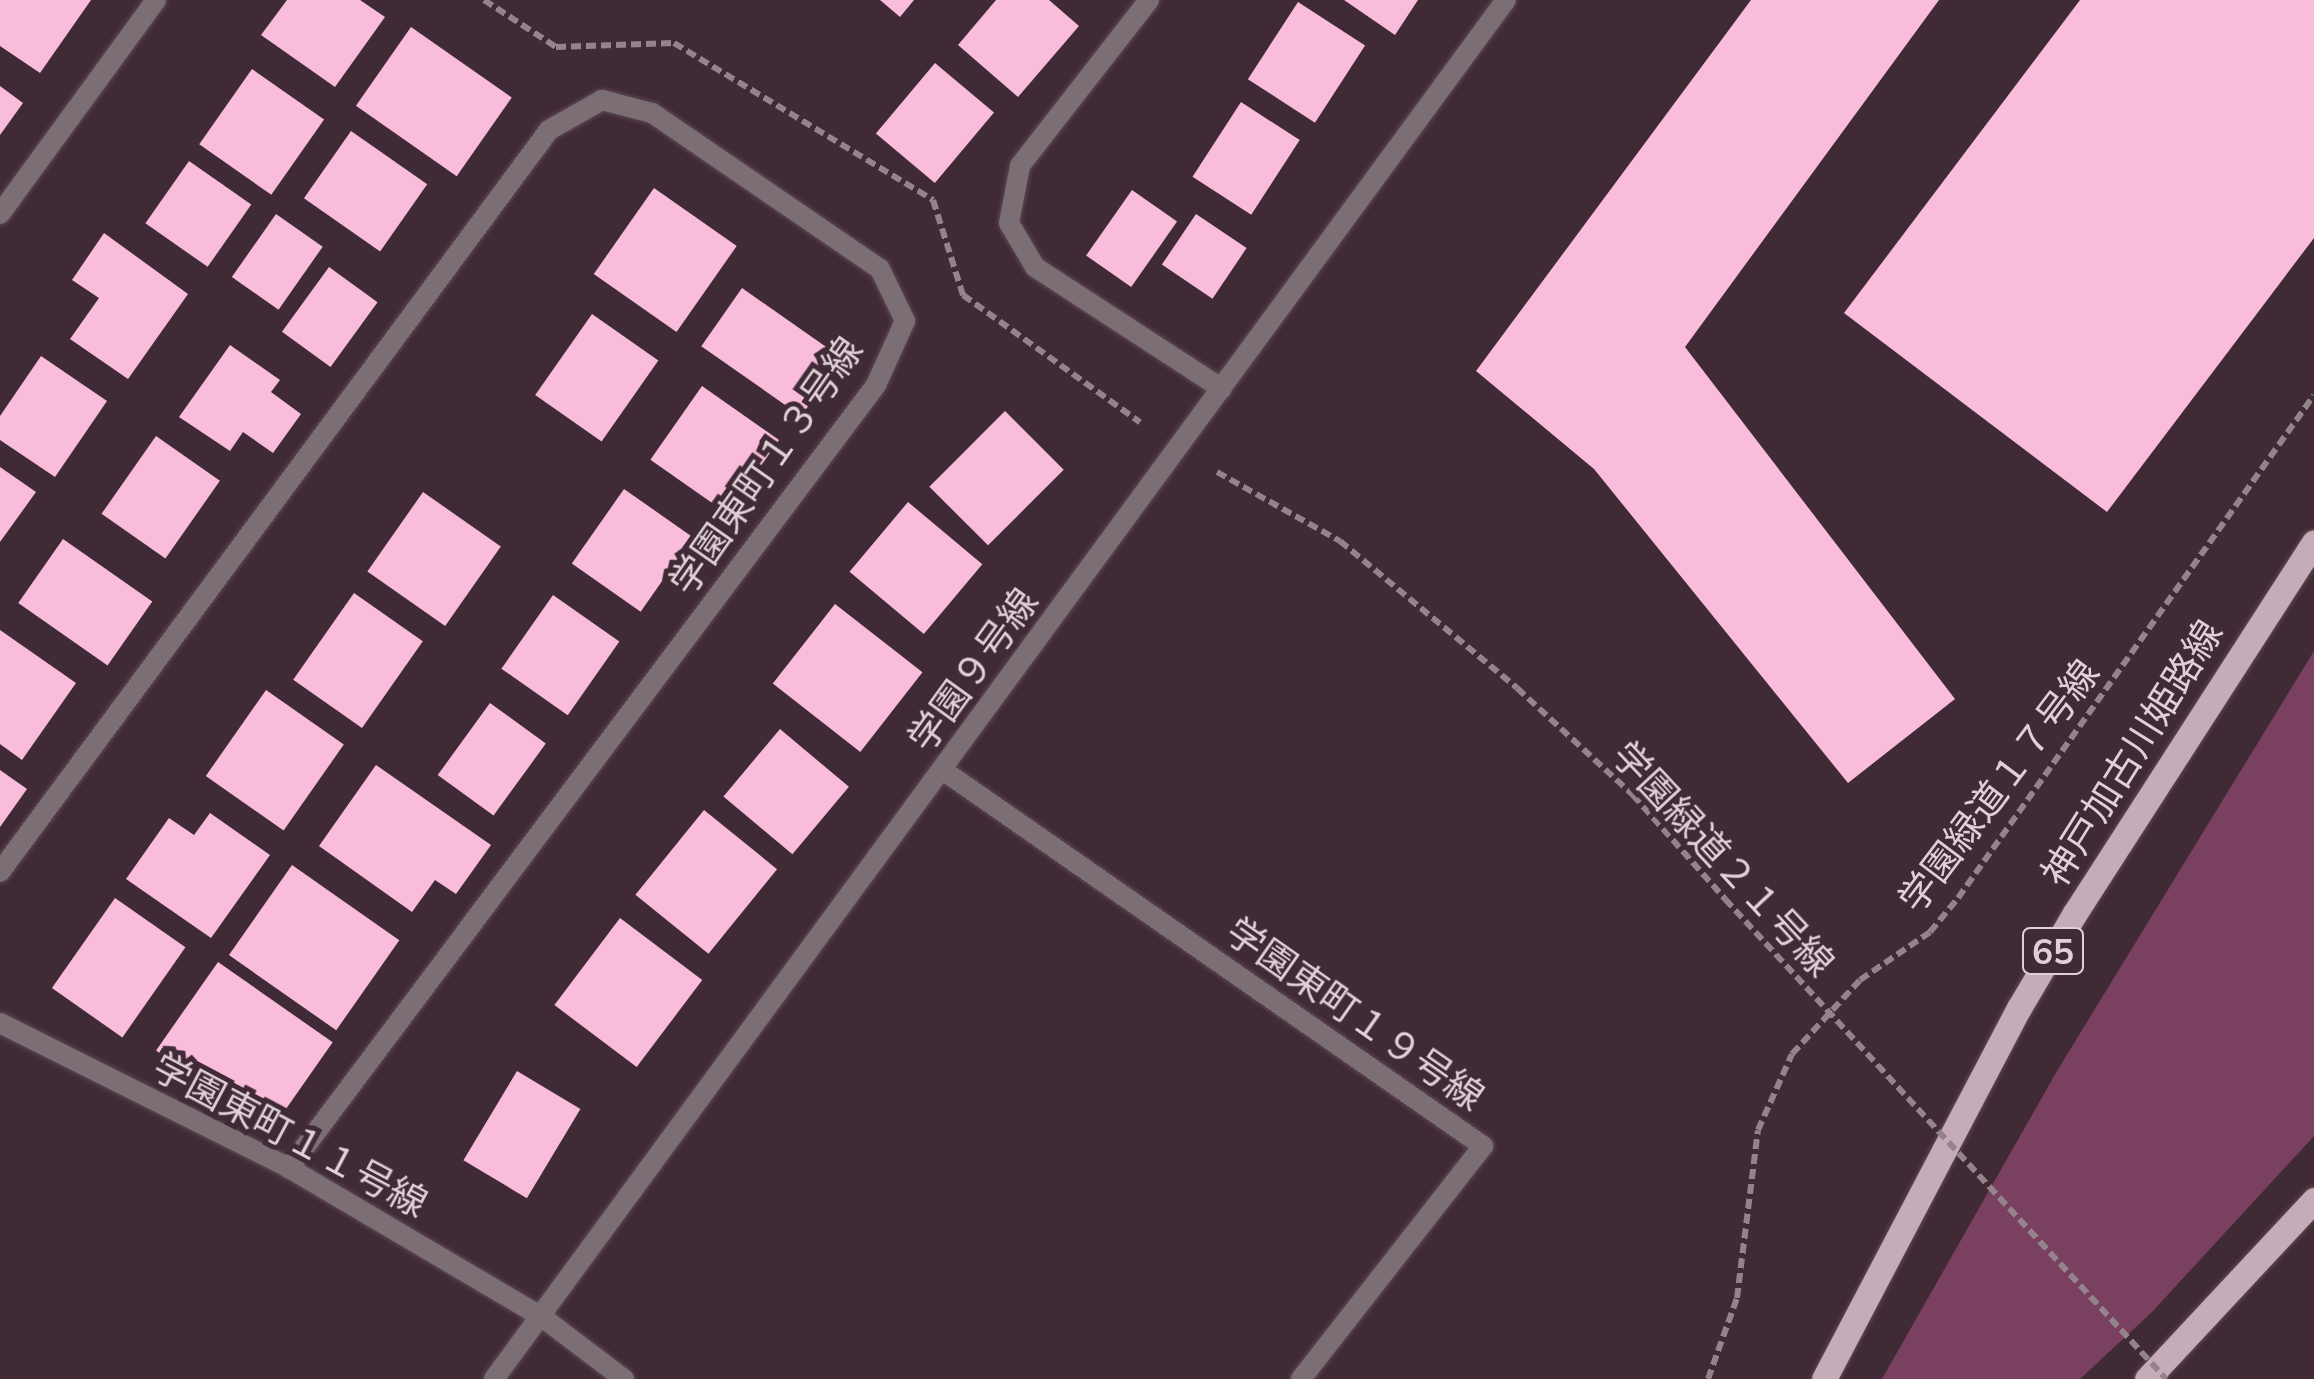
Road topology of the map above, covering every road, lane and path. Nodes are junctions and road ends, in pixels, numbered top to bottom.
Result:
1 (156, 0) edge
2 (1149, 0) edge
3 (1506, 0) edge
4 (0, 214) edge
5 (1222, 390) junction
6 (2314, 394) edge
7 (1178, 450) junction
8 (2314, 542) edge
9 (944, 771) junction
10 (0, 872) edge
11 (0, 1023) edge
12 (289, 1168) junction
13 (2314, 1200) edge
14 (542, 1317) junction
15 (494, 1379) edge
16 (624, 1379) edge
17 (1301, 1379) edge
18 (1708, 1379) edge
19 (1824, 1379) edge
20 (2147, 1379) edge
21 (2166, 1379) edge

1 - 4 street
2 - 5 street
3 - 5 street, 学園９号線
5 - 7 street, 学園９号線
6 - 18 path, 学園緑道１７号線
7 - 9 street, 学園９号線
7 - 21 path, 学園緑道２１号線, bridge
8 - 19 main road, 神戸加古川姫路線 / 65
9 - 14 street, 学園９号線
9 - 17 street, 学園東町１９号線
10 - 12 street, 学園東町１３号線
11 - 12 street, 学園東町１１号線
12 - 14 street, 学園東町１１号線
13 - 20 main road
14 - 15 street, 学園９号線
14 - 16 street

